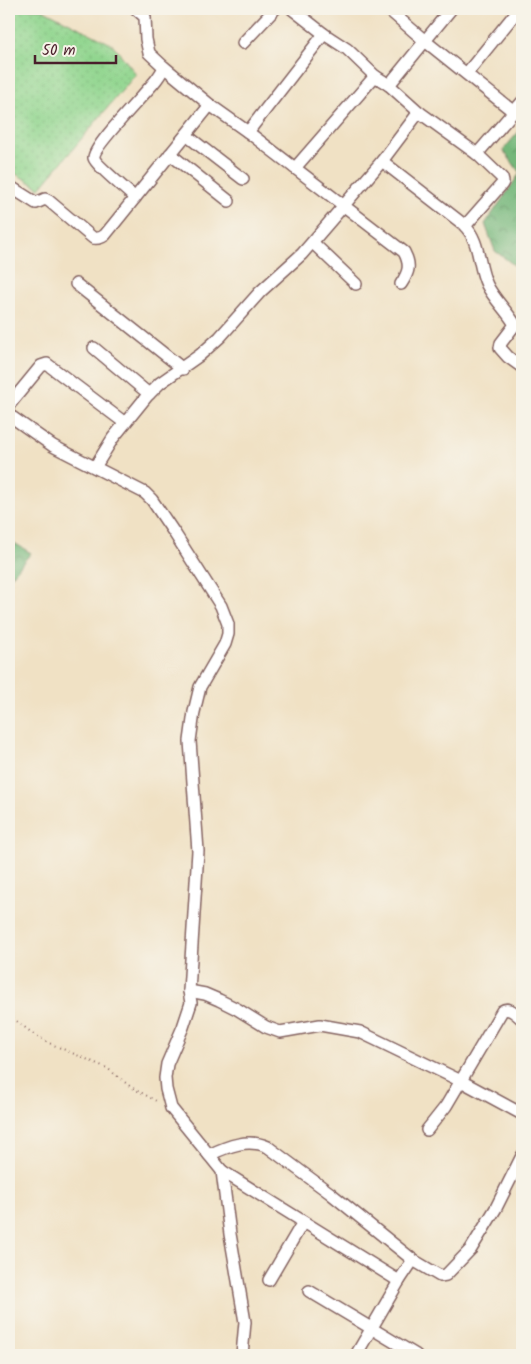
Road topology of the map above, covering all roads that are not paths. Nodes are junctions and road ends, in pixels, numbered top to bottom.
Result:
1 (275, 9) edge
2 (292, 9) edge
3 (388, 9) edge
4 (450, 9) edge
5 (519, 9) edge
6 (141, 10) edge
7 (324, 34) junction
8 (425, 41) junction
9 (243, 43) dead end
10 (164, 67) junction
11 (467, 73) junction
12 (375, 76) junction
13 (389, 85) junction
14 (522, 102) edge
15 (210, 105) junction
16 (419, 112) junction
17 (514, 112) junction
18 (248, 132) junction
19 (186, 135) junction
20 (170, 154) junction
21 (477, 154) junction
22 (382, 160) junction
23 (295, 168) junction
24 (243, 180) dead end
25 (9, 186) edge
26 (135, 198) junction
27 (228, 201) dead end
28 (343, 205) junction
29 (465, 226) junction
30 (313, 242) junction
31 (76, 284) dead end
32 (356, 284) dead end
33 (401, 284) dead end
34 (94, 348) dead end
35 (522, 367) edge
36 (183, 369) junction
37 (149, 394) junction
38 (9, 405) edge
39 (9, 415) edge
40 (125, 423) junction
41 (95, 467) junction
42 (189, 991) junction
43 (522, 1018) edge
44 (461, 1081) junction
45 (522, 1114) edge
46 (427, 1130) dead end
47 (209, 1155) junction
48 (522, 1156) edge
49 (222, 1171) junction
50 (303, 1222) junction
51 (413, 1260) junction
52 (269, 1280) dead end
53 (399, 1281) junction
54 (309, 1291) dead end
55 (370, 1329) junction
56 (242, 1355) edge
57 (356, 1355) edge
58 (416, 1355) edge

1 - 9 street
2 - 7 street
3 - 8 street
4 - 8 street
5 - 11 street
6 - 10 street
7 - 12 street
7 - 18 street
8 - 11 street
8 - 13 street
10 - 15 street
10 - 26 street
11 - 17 street
12 - 13 street
12 - 23 street
13 - 16 street
14 - 17 street
15 - 18 street
15 - 19 street
16 - 21 street
16 - 22 street
17 - 21 street
18 - 23 street
19 - 20 street
19 - 24 street
20 - 26 street
20 - 27 street
21 - 29 street
22 - 28 street
22 - 29 street
23 - 28 street
25 - 26 street
28 - 30 street
28 - 33 street
29 - 35 street
30 - 32 street
30 - 36 street
31 - 36 street
34 - 37 street
36 - 37 street
37 - 40 street
38 - 40 street
39 - 41 street
40 - 41 street
41 - 42 street
42 - 44 street
42 - 47 street
43 - 44 street
44 - 45 street
44 - 46 street
47 - 49 street
47 - 51 street
48 - 51 street
49 - 50 street
49 - 56 street
50 - 52 street
50 - 53 street
51 - 53 street
53 - 55 street
54 - 55 street
55 - 57 street
55 - 58 street

